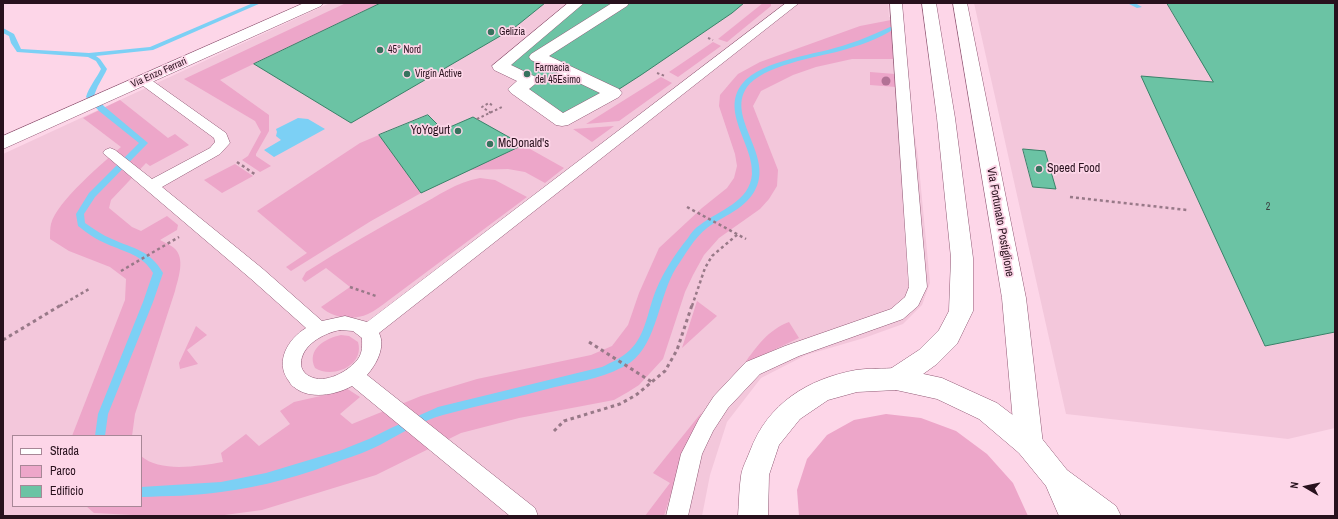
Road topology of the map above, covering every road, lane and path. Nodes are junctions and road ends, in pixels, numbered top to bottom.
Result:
1 (316, 3) edge
2 (577, 3) edge
3 (622, 3) edge
4 (793, 3) edge
5 (896, 3) edge
6 (929, 3) edge
7 (960, 3) edge
8 (142, 80) junction
9 (493, 106) dead end
10 (491, 112) dead end
11 (3, 143) edge
12 (110, 153) dead end
13 (237, 162) dead end
14 (256, 175) dead end
15 (145, 181) junction
16 (1070, 197) dead end
17 (687, 207) dead end
18 (1187, 210) dead end
19 (738, 234) junction
20 (181, 235) dead end
21 (746, 239) dead end
22 (121, 271) dead end
23 (350, 287) dead end
24 (89, 289) dead end
25 (382, 298) dead end
26 (319, 329) junction
27 (368, 331) junction
28 (3, 340) edge
29 (589, 342) dead end
30 (354, 376) junction
31 (896, 379) junction
32 (652, 382) junction
33 (554, 431) dead end
34 (1029, 444) junction
35 (1056, 477) junction
36 (528, 516) edge
37 (677, 516) edge
38 (753, 516) edge
39 (1074, 516) edge
40 (1106, 516) edge

1 - 8 street, Via Enzo Ferrari
2 - 3 street
4 - 27 lane
5 - 37 lane
6 - 31 street
7 - 34 street, Via Fortunato Postiglione
8 - 11 street, Via Enzo Ferrari
8 - 15 lane
9 - 10 path
12 - 15 lane
13 - 14 path
15 - 26 lane
16 - 18 path
17 - 19 path
19 - 21 path
19 - 32 path
20 - 22 path
23 - 25 path
24 - 28 path
26 - 27 lane
26 - 30 lane
27 - 30 lane
29 - 32 path
30 - 36 lane
31 - 34 street
31 - 38 street
32 - 33 path
34 - 35 street
35 - 39 street
35 - 40 street

